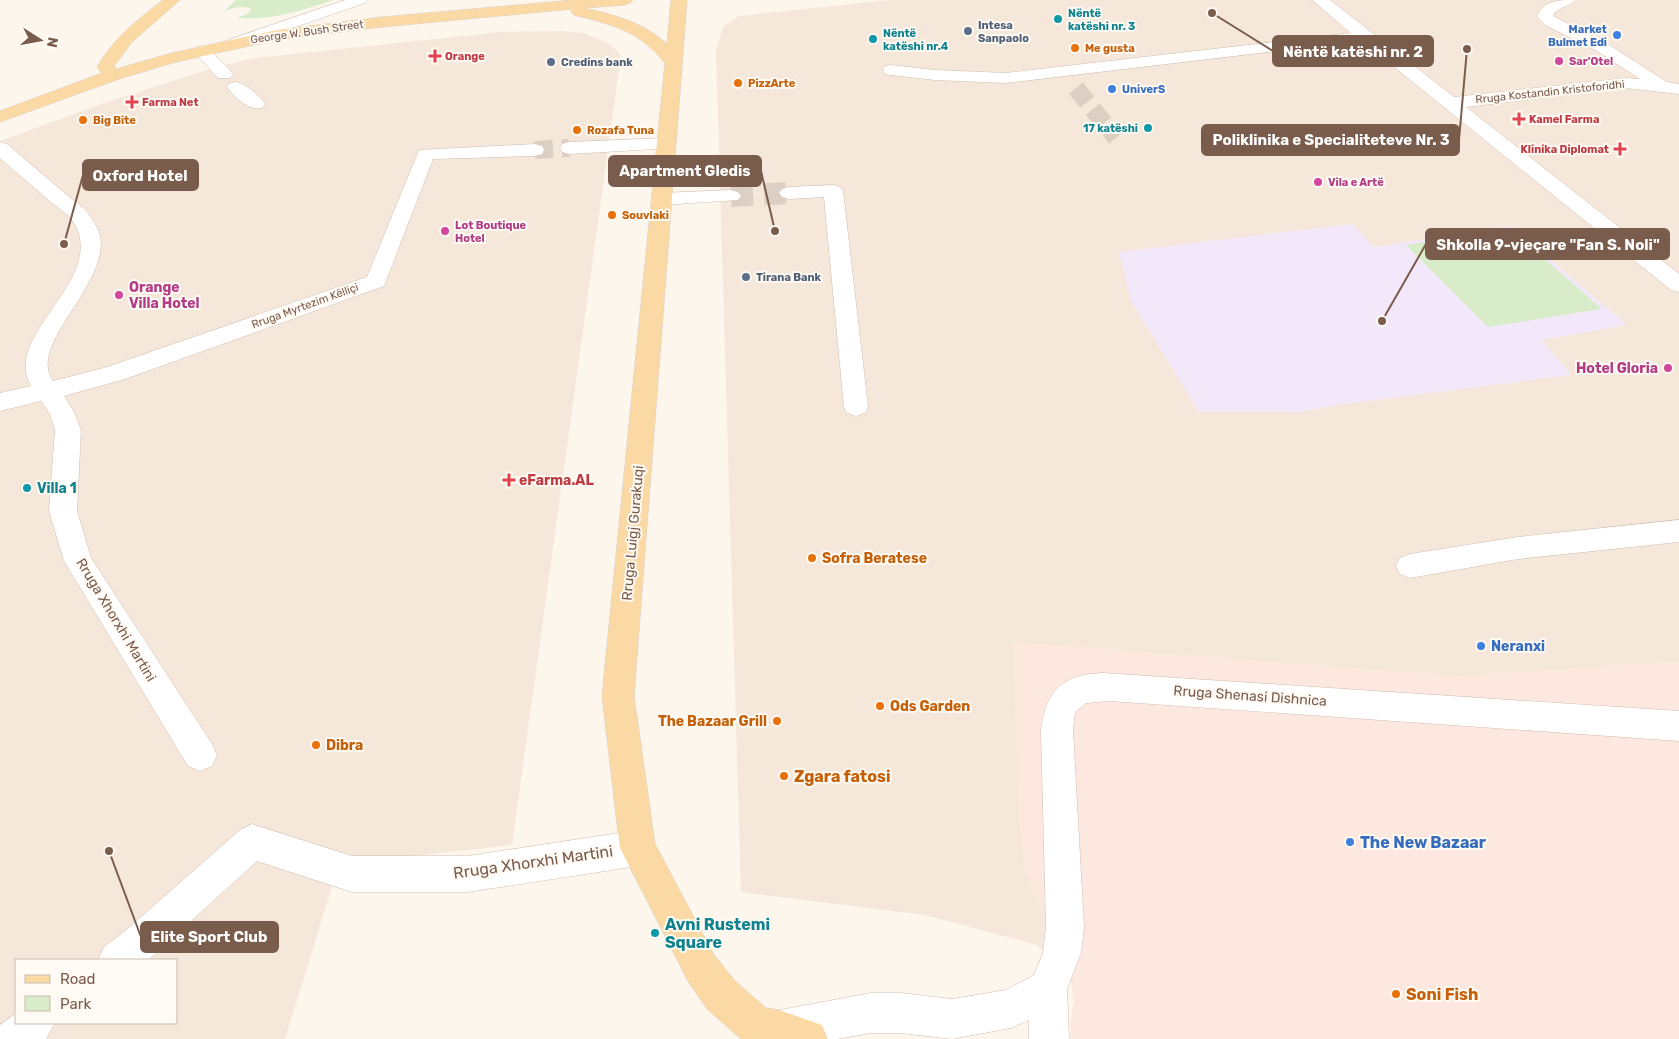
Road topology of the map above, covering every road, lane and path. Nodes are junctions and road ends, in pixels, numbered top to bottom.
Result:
1 (172, 0) edge
2 (360, 0) edge
3 (625, 0) edge
4 (679, 0) edge
5 (1320, 0) edge
6 (1567, 0) edge
7 (524, 9) junction
8 (1365, 36) junction
9 (234, 43) junction
10 (202, 51) junction
11 (673, 62) junction
12 (891, 70) dead end
13 (1062, 71) junction
14 (224, 74) dead end
15 (113, 75) junction
16 (236, 87) dead end
17 (1076, 88) tunnel mouth
18 (1671, 88) edge
19 (1450, 103) junction
20 (256, 104) dead end
21 (0, 117) edge
22 (666, 144) junction
23 (0, 148) edge
24 (569, 148) tunnel mouth
25 (535, 150) tunnel mouth
26 (789, 193) tunnel mouth
27 (731, 196) tunnel mouth
28 (662, 200) junction
29 (1679, 285) edge
30 (49, 391) junction
31 (0, 402) edge
32 (856, 407) dead end
33 (1679, 531) edge
34 (1410, 566) dead end
35 (1679, 726) edge
36 (200, 755) dead end
37 (638, 848) junction
38 (118, 959) edge
39 (1048, 989) junction
40 (34, 1024) edge
41 (781, 1032) edge
42 (14, 1039) edge
43 (1049, 1039) edge

1 - 15 main road
2 - 9 street
3 - 7 main road, George W. Bush Street
4 - 11 main road, Rruga Luigj Gurakuqi
5 - 8 street
6 - 18 street
7 - 9 main road, George W. Bush Street
7 - 11 main road
8 - 13 street
8 - 19 street
9 - 10 main road, George W. Bush Street
10 - 14 street
10 - 15 main road, George W. Bush Street
11 - 22 main road, Rruga Luigj Gurakuqi
12 - 13 street
13 - 17 street
15 - 21 main road, George W. Bush Street
16 - 20 street
18 - 19 street, Rruga Kostandin Kristoforidhi
19 - 29 street
22 - 24 street
22 - 28 main road, Rruga Luigj Gurakuqi
23 - 30 street, Rruga Xhorxhi Martini
25 - 30 street, Rruga Myrtezim Këlliçi
26 - 32 street
27 - 28 street
28 - 37 main road, Rruga Luigj Gurakuqi
30 - 31 street, Rruga Myrtezim Këlliçi
30 - 36 street, Rruga Xhorxhi Martini
33 - 34 street
35 - 39 street, Rruga Shenasi Dishnica
37 - 38 street, Rruga Xhorxhi Martini
37 - 41 main road, Rruga Luigj Gurakuqi
39 - 41 street
39 - 43 street
40 - 42 street

